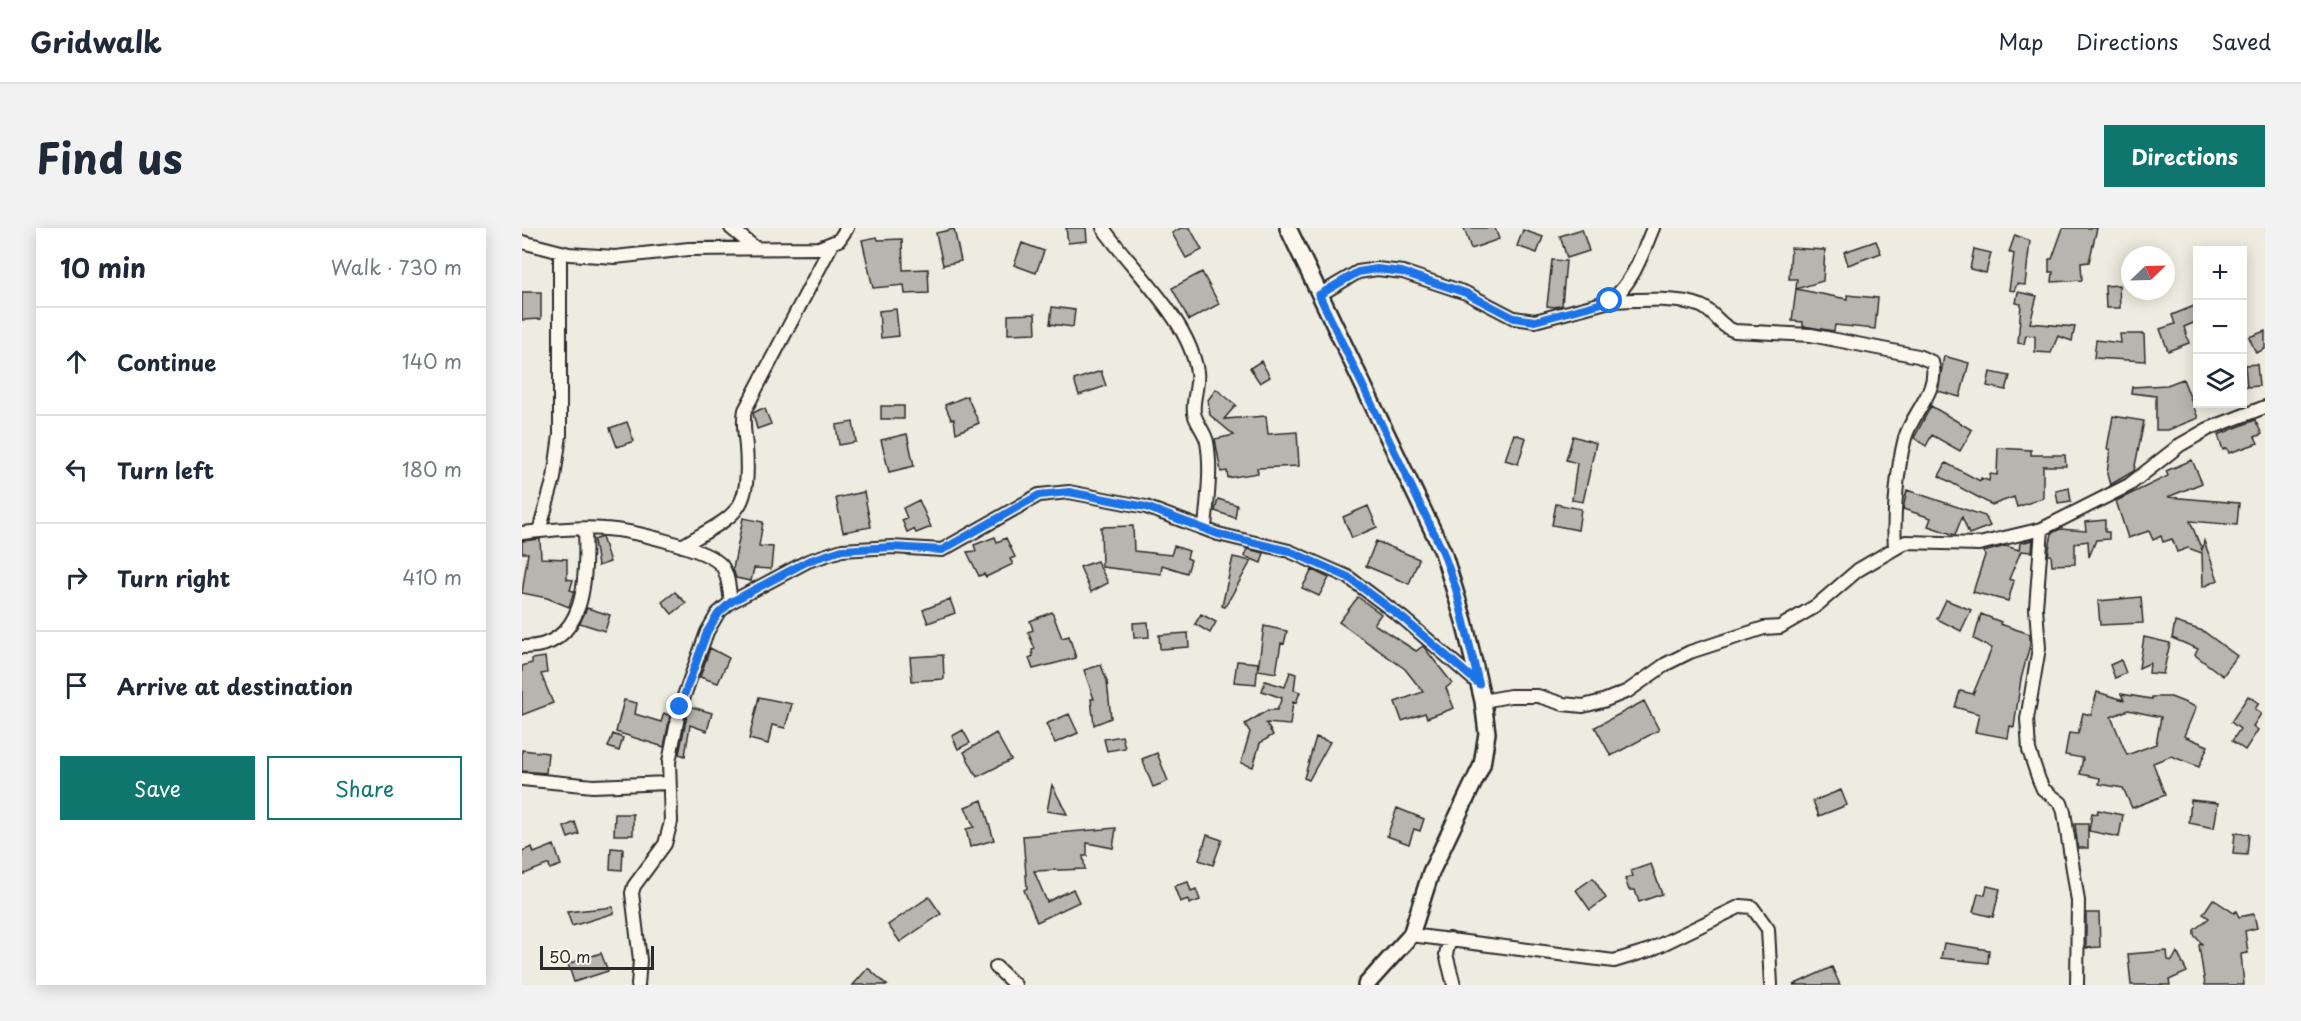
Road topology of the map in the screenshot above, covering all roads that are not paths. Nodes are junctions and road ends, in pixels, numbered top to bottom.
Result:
1 (730, 228) edge
2 (847, 228) edge
3 (1103, 228) edge
4 (1288, 228) edge
5 (1653, 228) edge
6 (522, 242) edge
7 (832, 244) junction
8 (754, 247) junction
9 (560, 252) junction
10 (1319, 295) junction
11 (1610, 301) junction
12 (2265, 407) edge
13 (585, 529) junction
14 (1205, 529) junction
15 (2042, 529) junction
16 (539, 531) junction
17 (522, 533) edge
18 (682, 546) junction
19 (1895, 548) junction
20 (731, 602) junction
21 (522, 647) edge
22 (1479, 684) junction
23 (1483, 701) junction
24 (522, 779) edge
25 (669, 783) junction
26 (1411, 934) junction
27 (1450, 939) junction
28 (996, 968) dead end
29 (638, 985) edge
30 (1015, 985) edge
31 (1366, 985) edge
32 (1454, 985) edge
33 (1771, 985) edge
34 (2077, 985) edge

1 - 8 street
2 - 7 street
3 - 14 street
4 - 10 street
5 - 11 street
6 - 9 street
7 - 8 street
7 - 18 street
8 - 9 street
9 - 16 street
10 - 11 street
10 - 22 street
11 - 19 street
12 - 15 street
13 - 16 street
13 - 18 street
13 - 21 street
14 - 20 street
14 - 22 street
15 - 19 street
15 - 34 street
16 - 17 street
18 - 20 street
19 - 23 street
20 - 25 street
22 - 23 street
23 - 26 street
24 - 25 street
25 - 29 street
26 - 27 street
26 - 31 street
27 - 32 street
27 - 33 street
28 - 30 street

